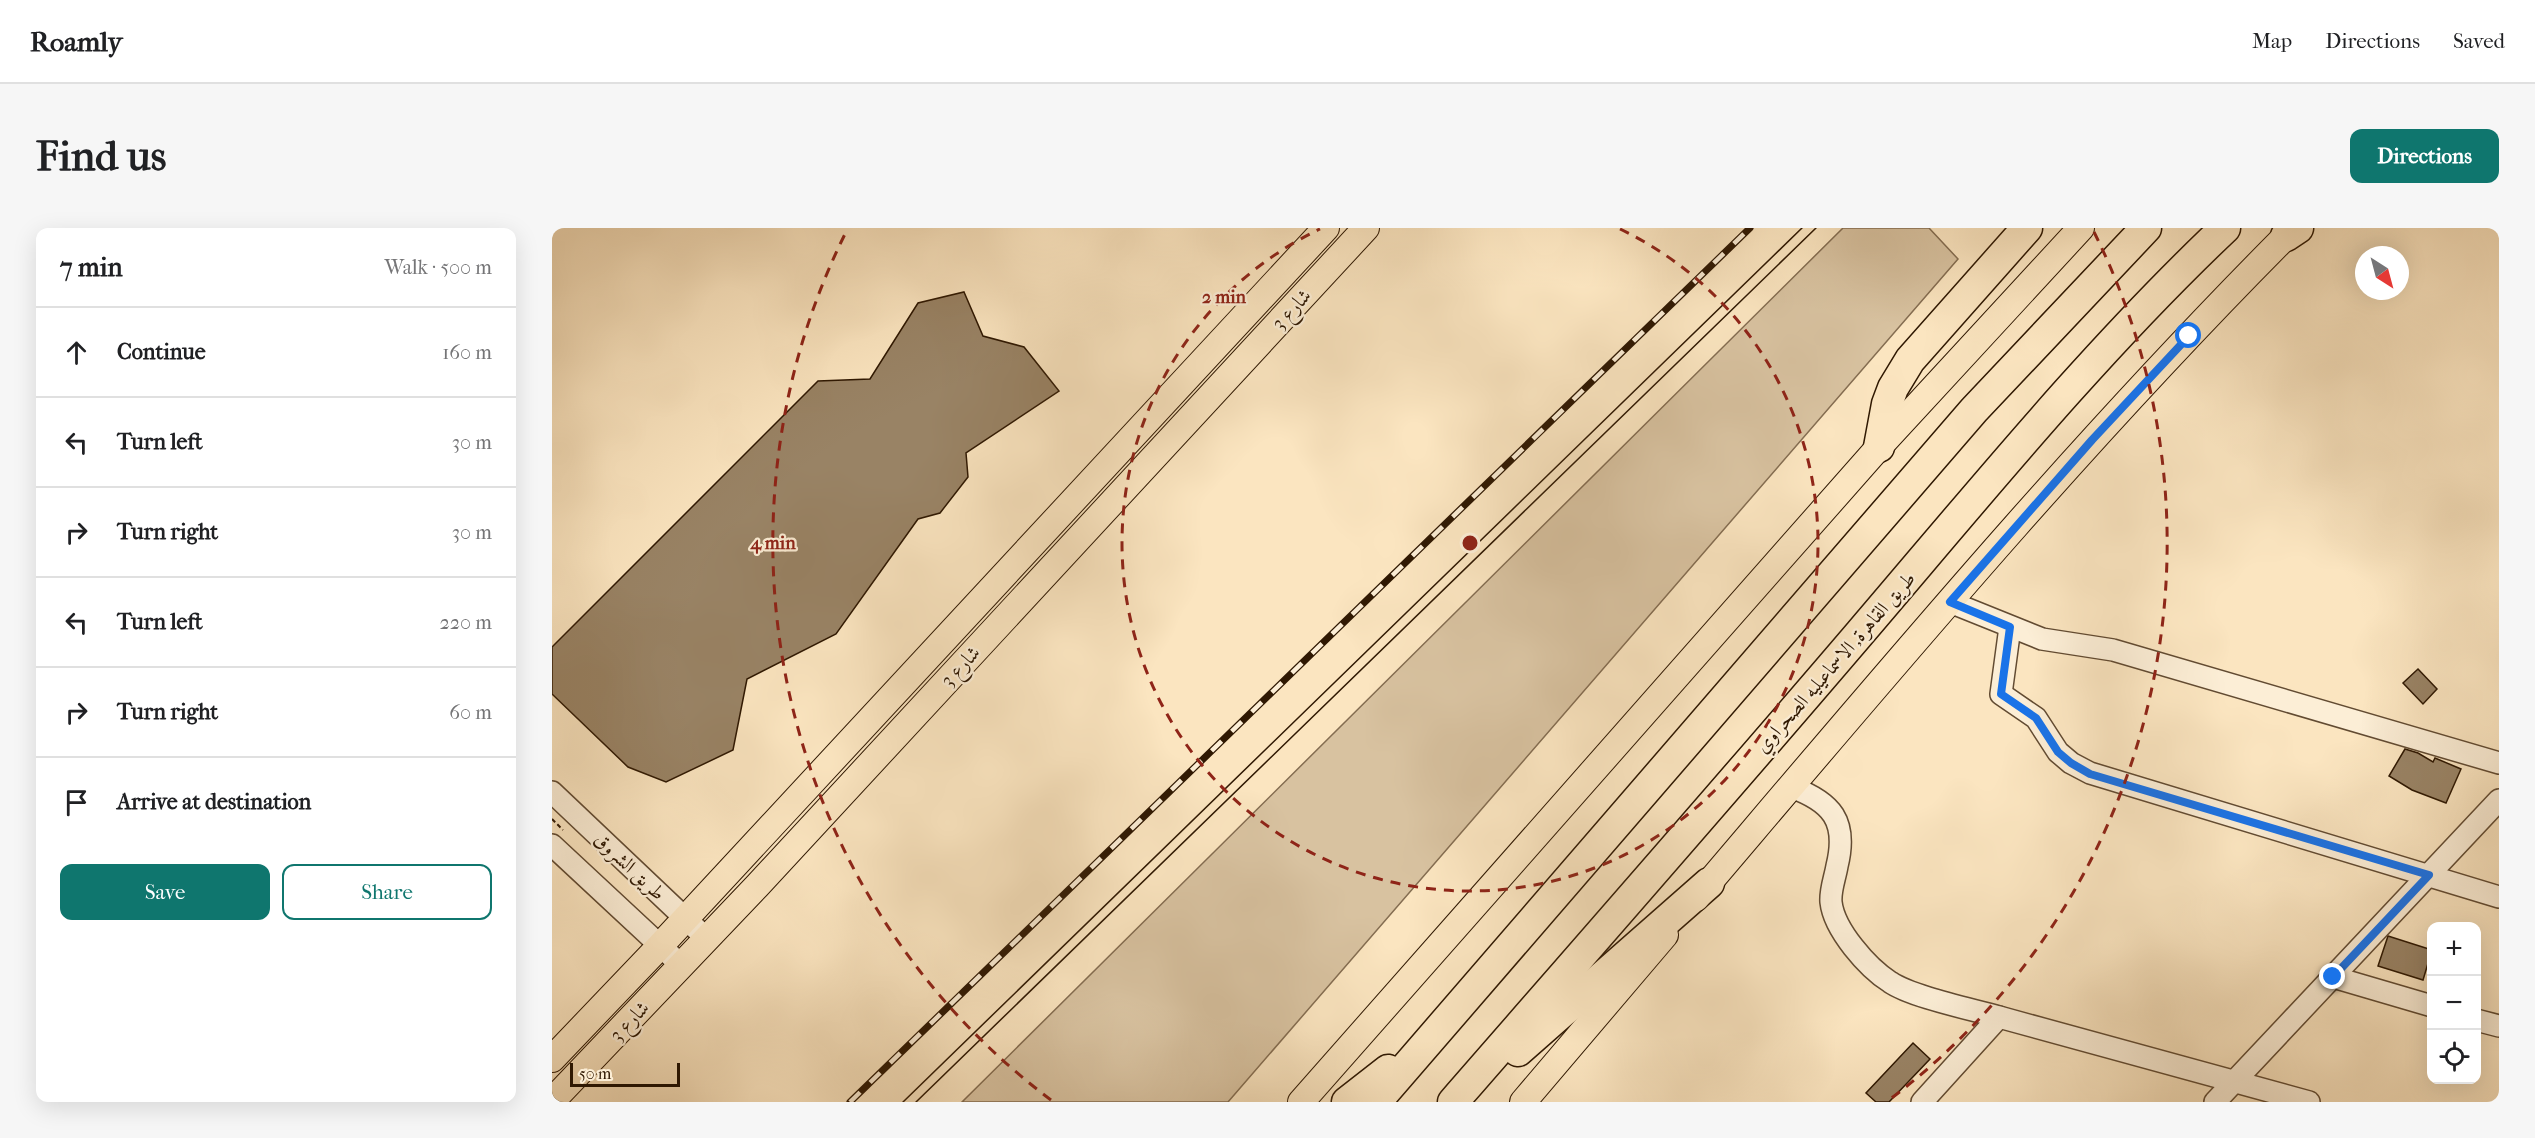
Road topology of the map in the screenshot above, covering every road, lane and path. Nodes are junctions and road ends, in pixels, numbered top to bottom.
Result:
1 (1326, 228) edge
2 (1366, 228) edge
3 (2027, 228) edge
4 (2081, 228) edge
5 (2146, 228) edge
6 (2225, 228) edge
7 (2293, 231) edge
8 (1879, 447) junction
9 (1950, 602) junction
10 (2010, 627) junction
11 (2499, 763) edge
12 (1791, 787) junction
13 (552, 792) edge
14 (2499, 800) edge
15 (552, 845) edge
16 (2429, 875) junction
17 (1709, 883) junction
18 (2499, 897) edge
19 (686, 918) junction
20 (707, 939) junction
21 (660, 946) junction
22 (682, 966) junction
23 (2333, 977) junction
24 (2427, 1005) edge
25 (1999, 1017) junction
26 (2481, 1021) edge
27 (2499, 1026) edge
28 (1435, 1034) junction
29 (552, 1059) edge
30 (2235, 1081) junction
31 (552, 1101) edge
32 (1301, 1102) edge
33 (1347, 1102) edge
34 (1376, 1102) edge
35 (1453, 1102) edge
36 (1460, 1102) edge
37 (1523, 1102) edge
38 (1922, 1102) edge
39 (2215, 1102) edge
40 (2310, 1102) edge

1 - 19 main road, شارع 3
2 - 20 main road, شارع 3
3 - 8 highway
4 - 8 main road
5 - 28 highway
6 - 35 highway, طريق القاهرة, الاسماعيليه الصحراوي
7 - 9 main road
8 - 32 main road
9 - 10 street
9 - 12 main road
10 - 11 street
10 - 16 street
12 - 17 main road
12 - 25 street
13 - 19 street, طريق الشروق
14 - 16 street
15 - 21 street, طريق الشروق
16 - 18 street
16 - 23 street
17 - 36 highway
17 - 37 main road
19 - 20 street, طريق الشروق
19 - 21 main road, شارع 3
20 - 22 main road, شارع 3
21 - 22 street, طريق الشروق
21 - 29 main road, شارع 3
22 - 31 main road, شارع 3
23 - 24 street
23 - 30 street
25 - 30 street
25 - 38 street
26 - 27 street
28 - 33 highway
28 - 34 highway
30 - 39 street
30 - 40 street

